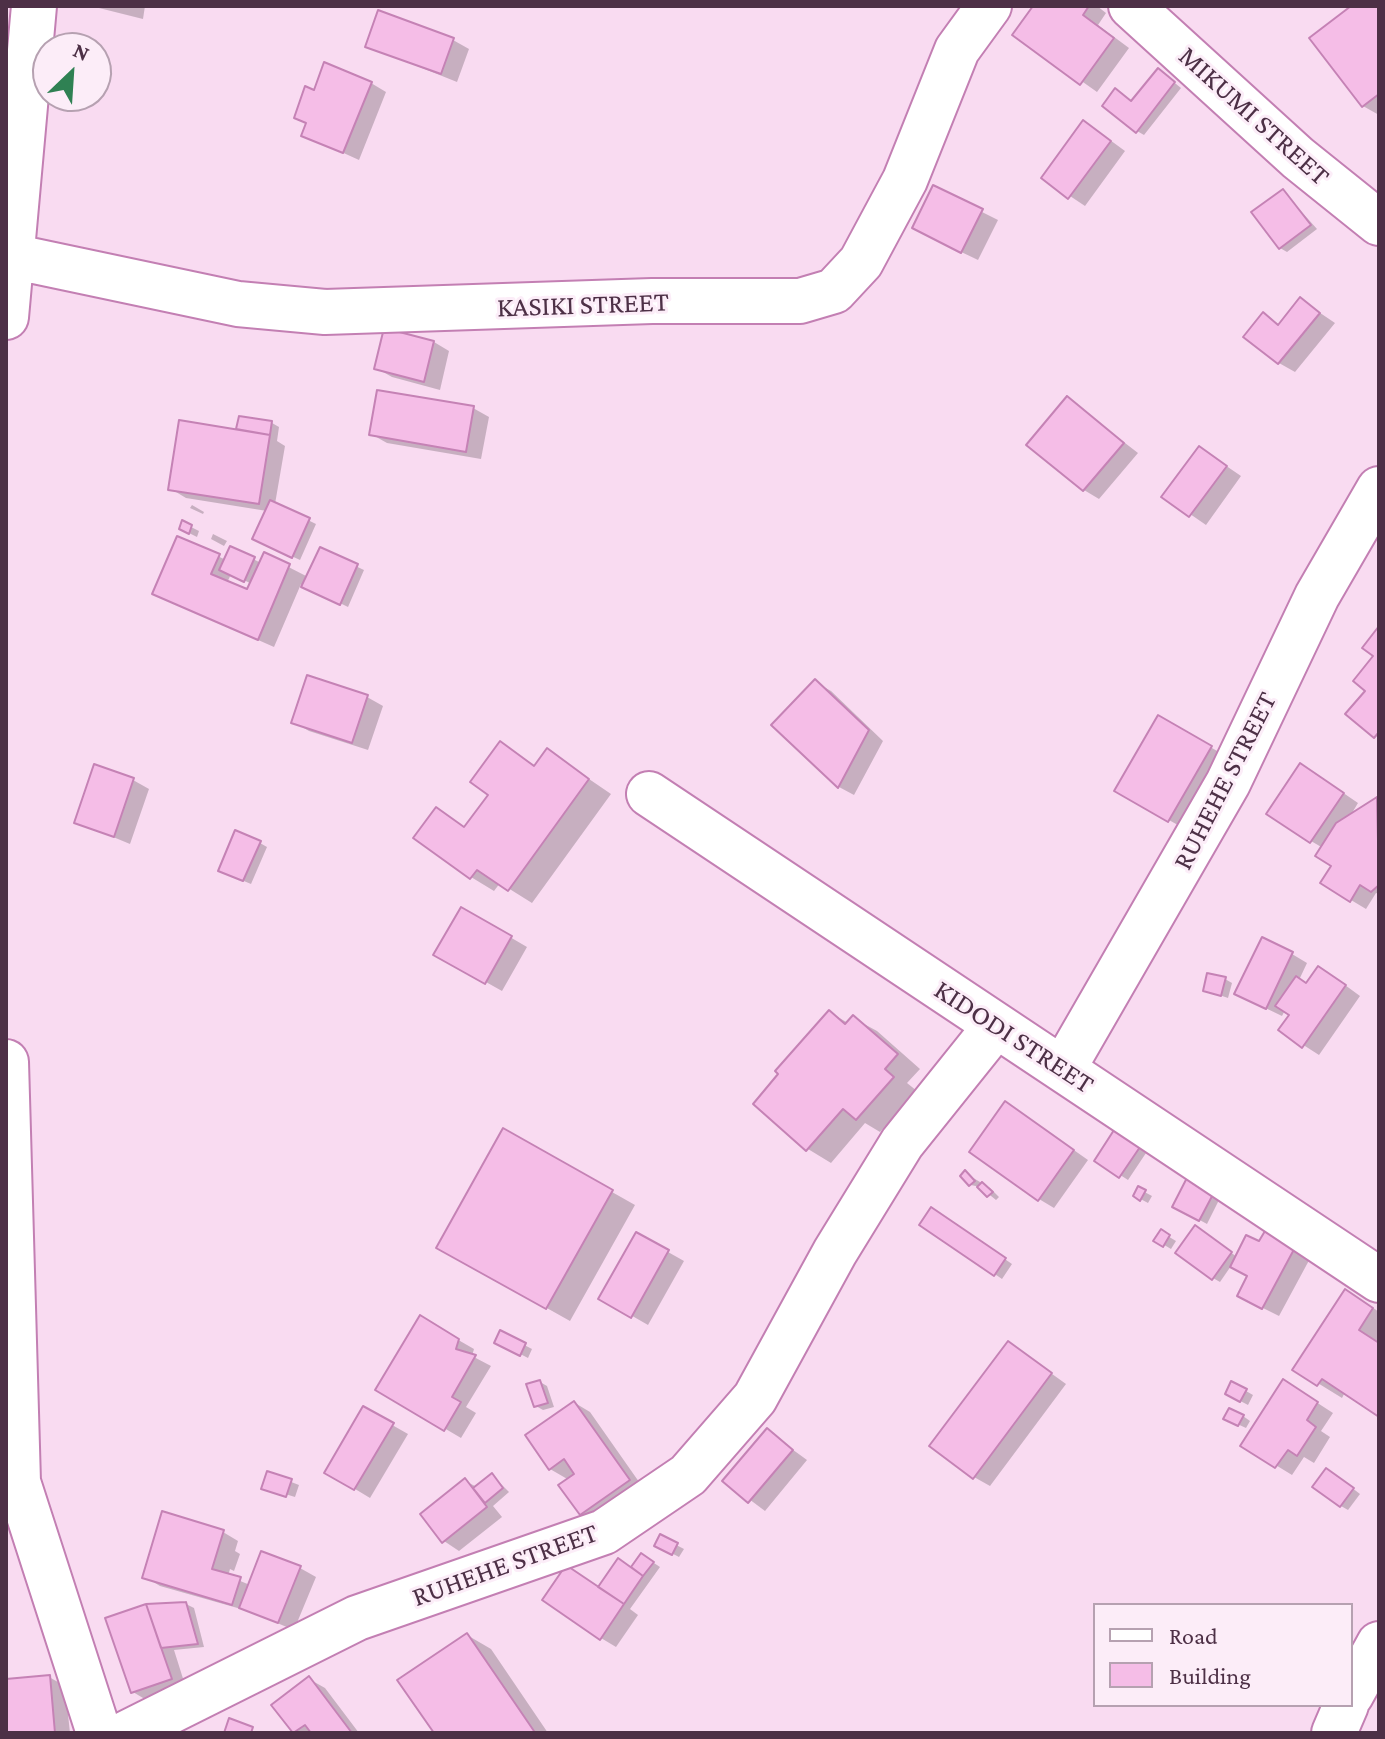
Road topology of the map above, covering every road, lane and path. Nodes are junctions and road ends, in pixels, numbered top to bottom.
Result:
1 (34, 6) edge
2 (989, 6) edge
3 (1131, 6) edge
4 (1379, 223) edge
5 (8, 256) edge
6 (6, 317) edge
7 (1379, 489) edge
8 (649, 794) dead end
9 (995, 1027) junction
10 (6, 1062) edge
11 (1063, 1069) junction
12 (1379, 1280) edge
13 (11, 1389) edge
14 (1379, 1644) edge
15 (1353, 1691) edge
16 (1345, 1707) edge
17 (99, 1733) edge
18 (127, 1733) edge
19 (1334, 1733) edge

1 - 5 street
2 - 5 street, KASIKI STREET
3 - 4 street, MIKUMI STREET
5 - 6 street
7 - 11 street, RUHEHE STREET
8 - 9 street, KIDODI STREET
9 - 11 street, KIDODI STREET
9 - 18 street, RUHEHE STREET
10 - 13 street
11 - 12 street, KIDODI STREET
13 - 17 street
14 - 15 street
16 - 19 street

